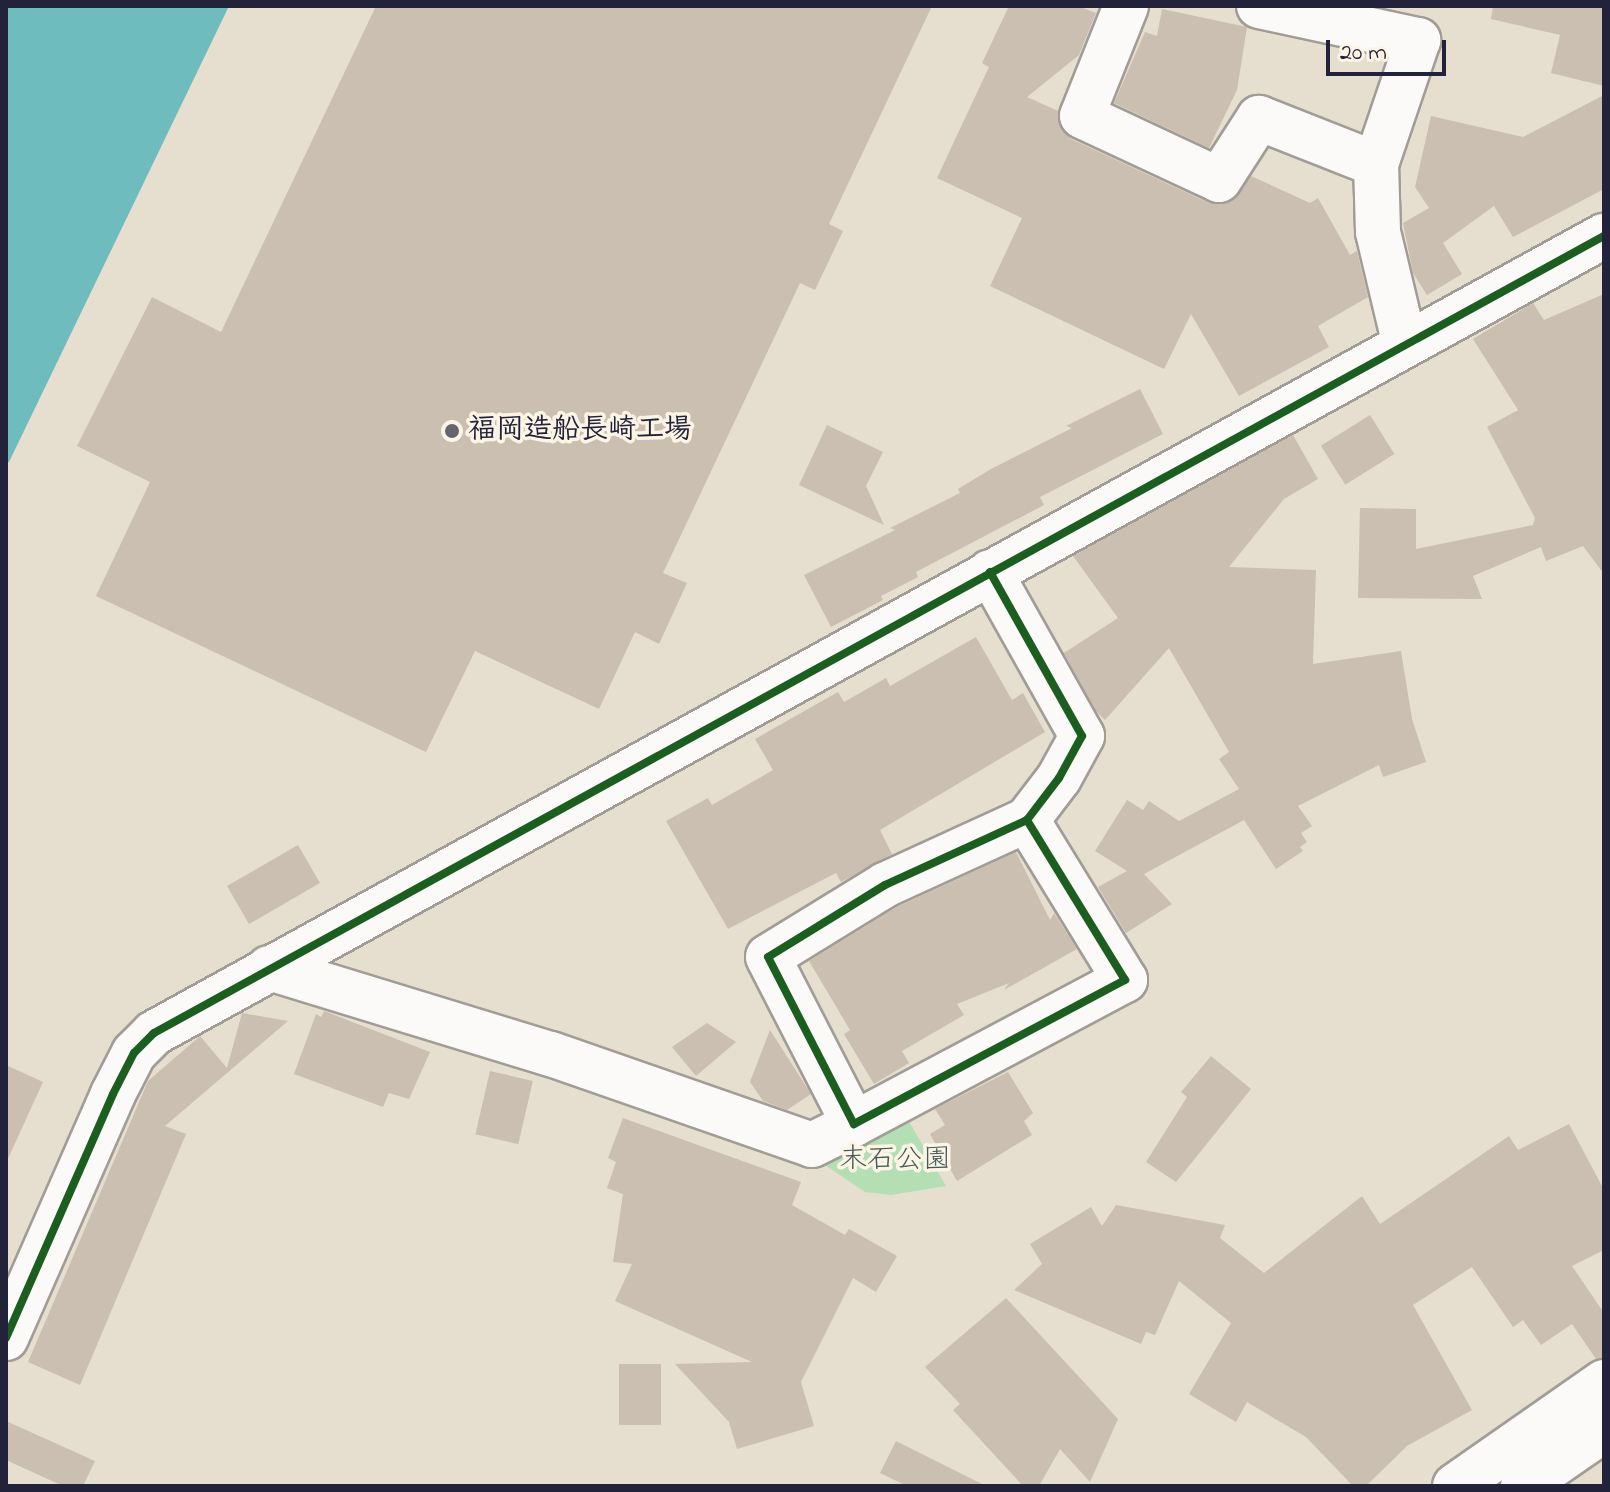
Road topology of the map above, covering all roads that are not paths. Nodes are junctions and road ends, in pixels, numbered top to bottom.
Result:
1 (1126, 6) edge
2 (1259, 6) edge
3 (1376, 164) junction
4 (1604, 236) edge
5 (1405, 345) junction
6 (990, 572) junction
7 (1027, 820) junction
8 (269, 968) junction
9 (854, 1124) junction
10 (6, 1338) edge
11 (1604, 1382) edge
12 (1604, 1430) edge
13 (1455, 1486) edge
14 (1523, 1486) edge

1 - 3 street
2 - 3 street
3 - 5 street
4 - 5 street
5 - 6 street
6 - 7 street
6 - 8 street
7 - 9 street
7 - 9 street
8 - 9 street
8 - 10 street
11 - 13 street
12 - 14 street

